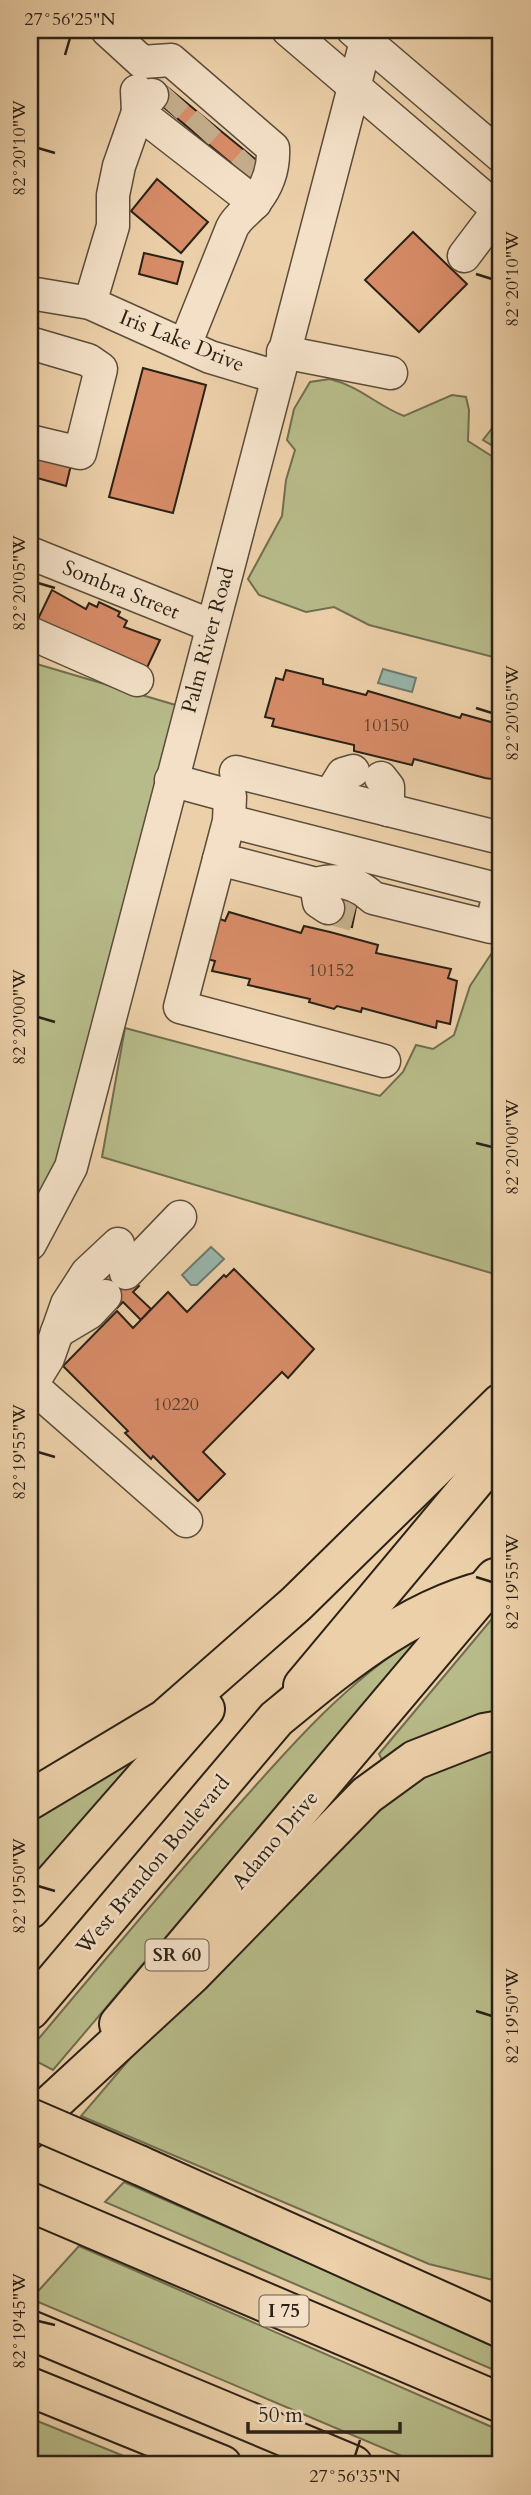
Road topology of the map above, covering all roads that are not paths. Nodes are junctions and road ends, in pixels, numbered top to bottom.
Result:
1 (107, 30) edge
2 (288, 30) edge
3 (362, 33) edge
4 (353, 84) junction
5 (203, 127) junction
6 (501, 156) edge
7 (500, 210) edge
8 (464, 256) dead end
9 (34, 286) edge
10 (90, 303) junction
11 (30, 343) edge
12 (185, 345) junction
13 (280, 365) junction
14 (391, 373) dead end
15 (30, 441) edge
16 (30, 553) edge
17 (212, 626) junction
18 (30, 633) edge
19 (137, 680) dead end
20 (236, 772) dead end
21 (172, 780) junction
22 (330, 795) junction
23 (388, 810) junction
24 (229, 821) junction
25 (501, 838) edge
26 (219, 859) junction
27 (500, 887) edge
28 (384, 1061) dead end
29 (180, 1217) dead end
30 (30, 1244) edge
31 (118, 1244) dead end
32 (127, 1273) dead end
33 (105, 1296) dead end
34 (57, 1332) junction
35 (30, 1386) edge
36 (501, 1404) edge
37 (501, 1449) edge
38 (186, 1521) dead end
39 (496, 1583) edge
40 (296, 1604) junction
41 (276, 1719) junction
42 (501, 1730) edge
43 (30, 1800) edge
44 (30, 1909) edge
45 (30, 2010) edge
46 (36, 2118) edge
47 (30, 2202) edge
48 (372, 2272) junction
49 (501, 2298) edge
50 (501, 2328) edge
51 (30, 2330) edge
52 (30, 2387) edge
53 (501, 2403) edge
54 (222, 2465) edge
55 (353, 2465) edge

1 - 5 street
2 - 4 street
3 - 4 street, Palm River Road
3 - 6 street
4 - 7 street
4 - 13 street, Palm River Road
5 - 10 street
5 - 12 street
7 - 8 street
9 - 10 street, Iris Lake Drive
10 - 12 street, Iris Lake Drive
11 - 15 street
12 - 13 street, Iris Lake Drive
13 - 14 street, Iris Lake Drive
13 - 17 street, Palm River Road
16 - 17 street, Sombra Street
17 - 21 street, Palm River Road
18 - 19 street
20 - 22 street
21 - 24 street
21 - 30 street, Palm River Road
22 - 23 street
22 - 23 street
23 - 25 street
24 - 26 street
24 - 27 street
26 - 27 street
26 - 28 street
29 - 32 street
31 - 34 street
33 - 34 street
34 - 35 street
35 - 38 street
36 - 40 main road
37 - 41 main road
39 - 41 main road
39 - 46 main road, Adamo Drive / SR 60
40 - 43 main road
40 - 44 main road
41 - 45 main road, West Brandon Boulevard
42 - 46 main road
46 - 48 main road, bridge
47 - 53 main road, I 75
48 - 49 main road
48 - 50 main road
51 - 55 main road
52 - 54 main road

